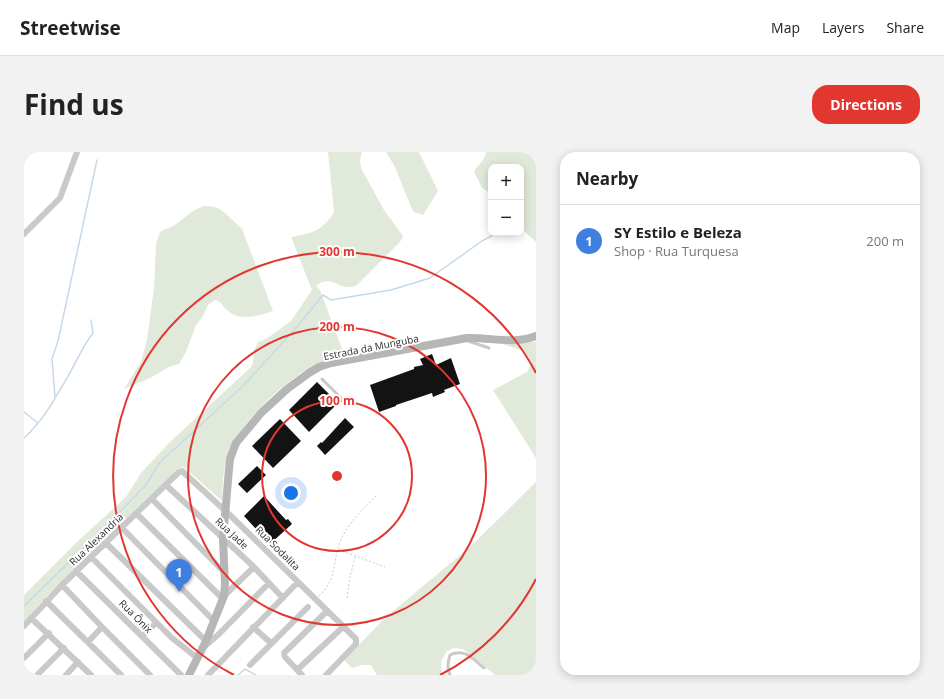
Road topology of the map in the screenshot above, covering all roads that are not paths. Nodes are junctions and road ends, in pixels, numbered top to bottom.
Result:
1 (77, 152) edge
2 (24, 234) edge
3 (536, 336) edge
4 (464, 339) junction
5 (489, 348) dead end
6 (322, 379) dead end
7 (345, 402) dead end
8 (184, 472) joint
9 (166, 485) junction
10 (152, 499) junction
11 (226, 511) junction
12 (137, 514) junction
13 (122, 528) junction
14 (223, 539) junction
15 (106, 543) junction
16 (91, 558) junction
17 (254, 567) junction
18 (76, 571) junction
19 (225, 573) junction
20 (298, 582) junction
21 (268, 583) junction
22 (62, 585) junction
23 (223, 598) junction
24 (283, 598) junction
25 (46, 601) junction
26 (308, 608) dead end
27 (328, 611) junction
28 (31, 618) junction
29 (214, 621) junction
30 (156, 623) junction
31 (24, 626) edge
32 (343, 626) junction
33 (102, 627) junction
34 (253, 627) junction
35 (49, 633) junction
36 (142, 636) junction
37 (206, 641) junction
38 (88, 642) junction
39 (271, 643) junction
40 (64, 648) junction
41 (201, 650) junction
42 (196, 657) junction
43 (24, 658) edge
44 (78, 662) junction
45 (250, 665) dead end
46 (484, 668) dead end
47 (300, 673) edge
48 (37, 675) edge
49 (66, 675) edge
50 (91, 675) edge
51 (121, 675) edge
52 (150, 675) edge
53 (181, 675) edge
54 (189, 675) edge
55 (208, 675) edge
56 (326, 675) edge
57 (450, 675) edge

1 - 2 street
3 - 4 main road, Estrada da Munguba
4 - 5 lane
4 - 11 main road, Estrada da Munguba
6 - 7 lane
8 - 9 street, Rua Alexandria
8 - 11 street, Rua Sodalita
9 - 10 street, Rua Alexandria
9 - 14 street, Rua Jade
10 - 12 street, Rua Alexandria
10 - 19 street
11 - 14 main road, Estrada da Munguba
11 - 20 street, Rua Sodalita
12 - 13 street, Rua Alexandria
12 - 23 street
13 - 15 street, Rua Alexandria
13 - 29 street
14 - 17 street, Rua Jade
14 - 19 main road, Estrada da Munguba
15 - 16 street, Rua Alexandria
15 - 37 street
16 - 18 street, Rua Alexandria
16 - 30 street
17 - 21 street, Rua Jade
17 - 23 street
18 - 22 street, Rua Alexandria
18 - 36 street, Rua Ônix
19 - 23 main road, Estrada da Munguba
20 - 24 street
20 - 27 street, Rua Sodalita
21 - 24 street, Rua Jade
21 - 41 street
22 - 25 street, Rua Alexandria
22 - 33 street
23 - 29 main road, Estrada da Munguba
24 - 34 street
25 - 28 street, Rua Alexandria
25 - 38 street
26 - 39 street
27 - 32 street, Rua Sodalita
27 - 47 street
28 - 31 street, Rua Alexandria
28 - 35 street
29 - 37 main road, Estrada da Munguba
30 - 36 street
30 - 42 street
32 - 47 street
32 - 56 street, Rua Sodalita
33 - 38 street
33 - 52 street
34 - 39 street
34 - 55 street
35 - 40 street
35 - 43 street
36 - 53 street, Rua Ônix
37 - 41 main road, Estrada da Munguba
38 - 51 street
39 - 45 street
40 - 44 street
40 - 48 street
41 - 42 main road, Estrada da Munguba
42 - 54 main road, Estrada da Munguba
44 - 49 street
44 - 50 street
46 - 57 lane

